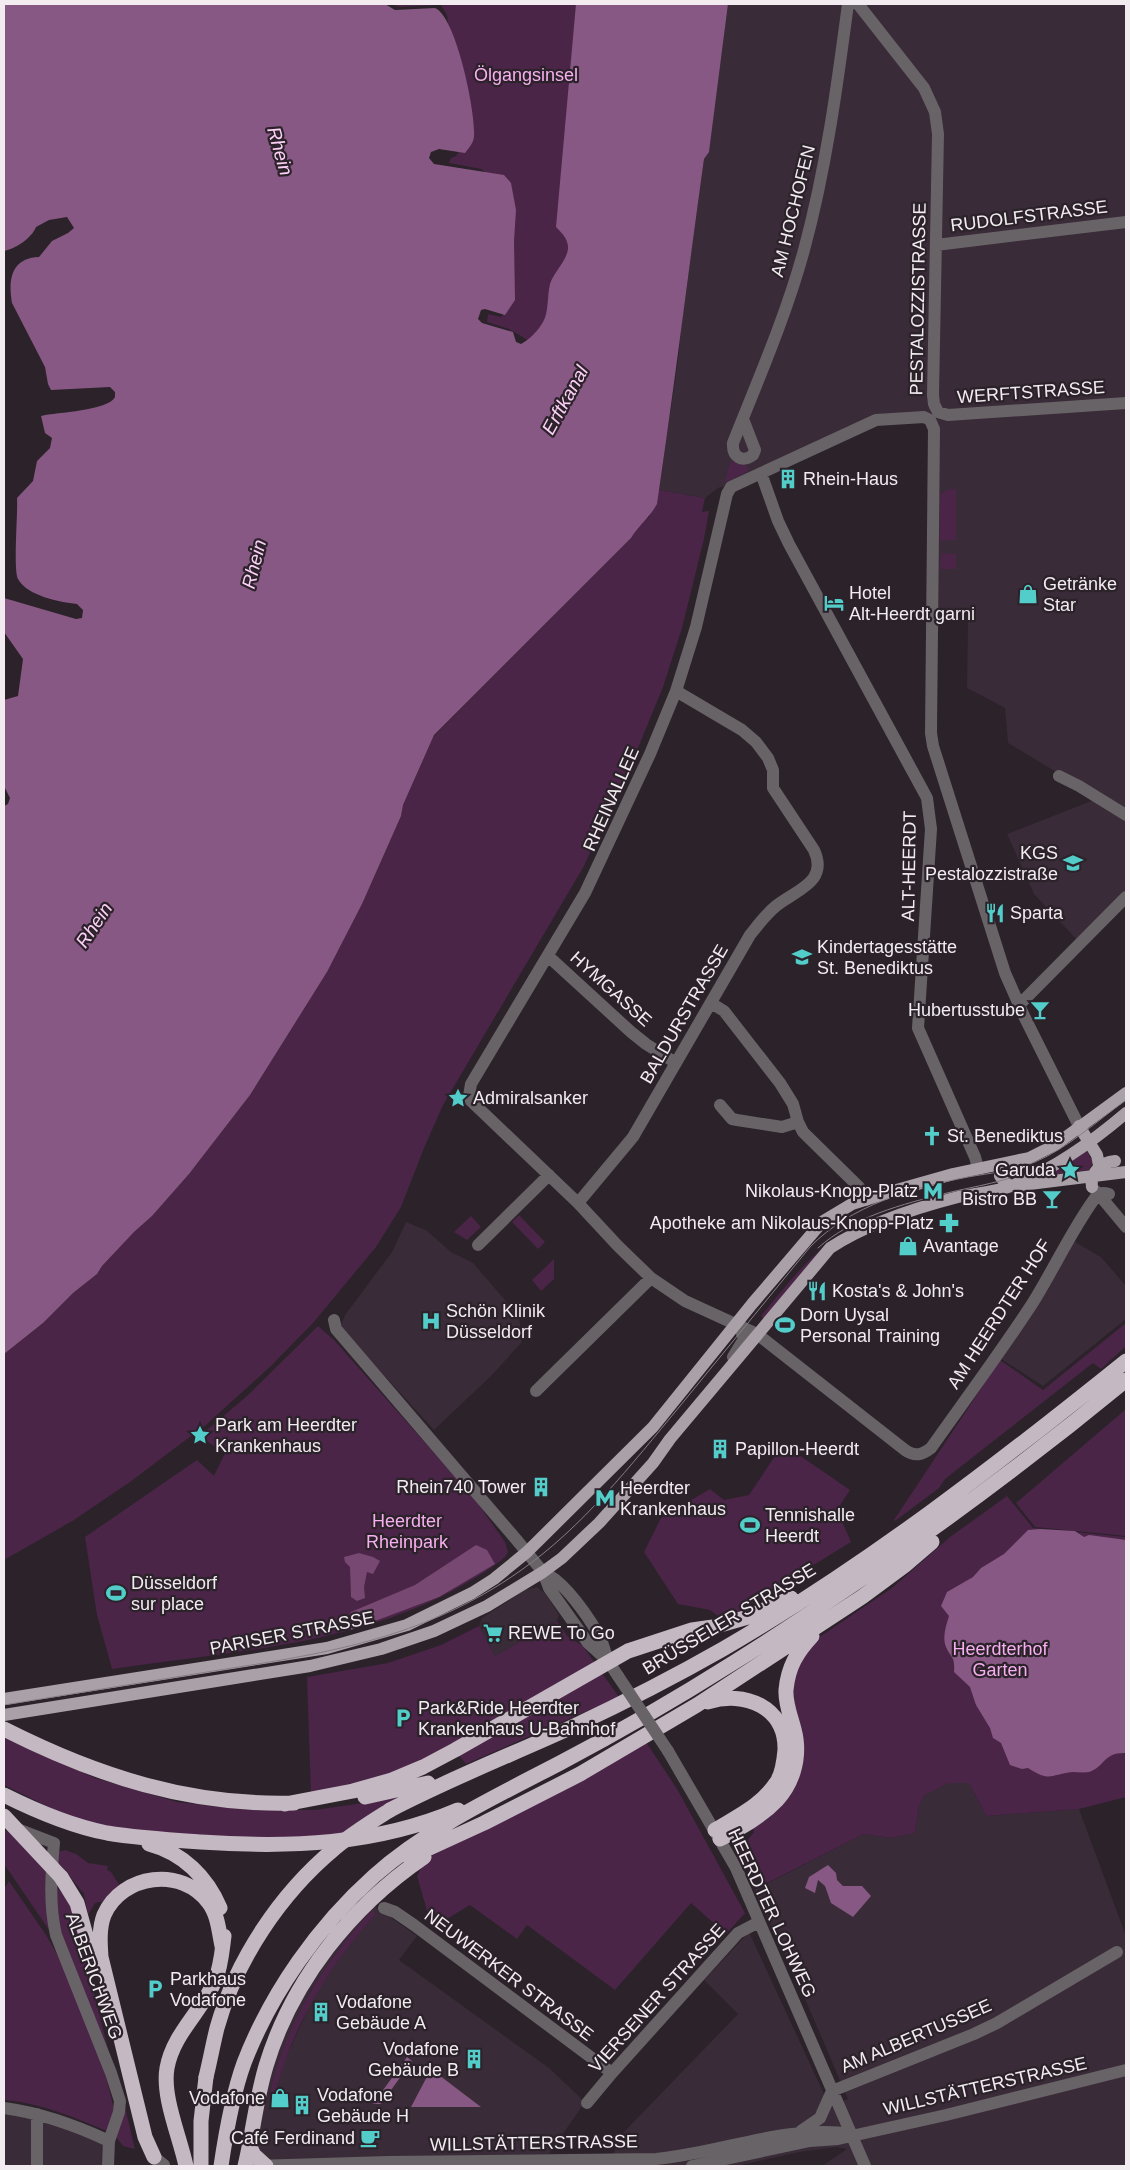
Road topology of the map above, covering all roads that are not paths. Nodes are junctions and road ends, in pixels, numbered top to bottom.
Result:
1 (848, 4) edge
2 (858, 4) edge
3 (1126, 222) edge
4 (936, 245) junction
5 (1126, 403) edge
6 (934, 416) junction
7 (743, 419) dead end
8 (761, 473) junction
9 (731, 487) joint
10 (676, 691) junction
11 (1059, 776) dead end
12 (947, 792) junction
13 (927, 798) junction
14 (1126, 815) edge
15 (1126, 897) edge
16 (548, 956) junction
17 (711, 1003) junction
18 (1019, 1005) junction
19 (676, 1063) junction
20 (1126, 1093) edge
21 (720, 1105) dead end
22 (1126, 1113) edge
23 (798, 1122) junction
24 (1080, 1126) junction
25 (1066, 1137) junction
26 (1089, 1142) junction
27 (1029, 1158) junction
28 (1121, 1162) edge
29 (978, 1168) junction
30 (1126, 1172) edge
31 (549, 1175) junction
32 (1078, 1178) junction
33 (1099, 1178) junction
34 (1013, 1186) junction
35 (866, 1200) junction
36 (578, 1203) junction
37 (1126, 1220) edge
38 (1126, 1227) edge
39 (478, 1245) dead end
40 (651, 1278) junction
41 (334, 1320) dead end
42 (736, 1325) junction
43 (757, 1334) junction
44 (1126, 1361) edge
45 (731, 1364) junction
46 (1126, 1380) edge
47 (536, 1391) dead end
48 (1004, 1478) junction
49 (527, 1552) junction
50 (543, 1572) junction
51 (843, 1572) junction
52 (835, 1614) junction
53 (608, 1661) junction
54 (4, 1699) edge
55 (697, 1705) junction
56 (4, 1715) edge
57 (4, 1729) edge
58 (476, 1769) junction
59 (518, 1786) junction
60 (4, 1795) edge
61 (285, 1804) junction
62 (4, 1816) edge
63 (4, 1824) edge
64 (107, 1833) junction
65 (717, 1834) junction
66 (448, 1840) junction
67 (375, 1875) junction
68 (384, 1908) dead end
69 (759, 1922) junction
70 (222, 1946) junction
71 (1117, 1952) dead end
72 (1126, 2070) edge
73 (612, 2073) junction
74 (832, 2091) junction
75 (587, 2103) dead end
76 (4, 2108) edge
77 (38, 2114) junction
78 (799, 2132) junction
79 (852, 2134) junction
80 (109, 2141) junction
81 (250, 2147) junction
82 (656, 2163) edge
83 (157, 2165) edge
84 (37, 2166) edge
85 (108, 2166) edge
86 (186, 2166) edge
87 (201, 2166) edge
88 (220, 2166) edge
89 (245, 2166) edge
90 (250, 2166) edge
91 (266, 2166) edge
92 (692, 2166) edge
93 (866, 2166) edge

1 - 7 street, AM HOCHOFEN
2 - 4 street, PESTALOZZISTRASSE
3 - 4 street, RUDOLFSTRASSE
4 - 6 street, PESTALOZZISTRASSE
5 - 6 street, WERFTSTRASSE
6 - 8 street, WERFTSTRASSE
6 - 12 street, PESTALOZZISTRASSE
8 - 9 street, WERFTSTRASSE
8 - 13 street, ALT-HEERDT
9 - 10 street, RHEINALLEE
10 - 16 street, RHEINALLEE
10 - 17 street, BALDURSTRASSE
11 - 14 street
12 - 13 street
12 - 18 street, PESTALOZZISTRASSE
13 - 29 street, ALT-HEERDT
15 - 18 street
16 - 19 street, HYMGASSE
16 - 31 street, RHEINALLEE
17 - 19 street, BALDURSTRASSE
17 - 23 street
18 - 24 street, PESTALOZZISTRASSE
19 - 36 street, BALDURSTRASSE
20 - 24 main road
21 - 23 street
22 - 26 main road
23 - 35 street
24 - 25 main road
24 - 26 main road
25 - 26 main road
25 - 27 main road
26 - 33 main road
26 - 34 main road
27 - 29 main road
27 - 34 main road
28 - 33 main road
29 - 35 main road
30 - 33 main road
31 - 36 street
31 - 39 street
32 - 33 main road
32 - 33 main road
32 - 34 main road
33 - 37 street
33 - 38 street
33 - 43 street, AM HEERDTER HOF
34 - 43 main road
35 - 42 main road
36 - 40 street
40 - 42 street
40 - 47 street
41 - 49 street, HEERDTER LOHWEG
42 - 43 street
42 - 45 street, PARISER STRASSE
42 - 49 main road, PARISER STRASSE
43 - 45 main road, PARISER STRASSE
44 - 51 highway, BRÜSSELER STRASSE
45 - 50 main road, PARISER STRASSE
46 - 48 highway, BRÜSSELER STRASSE
48 - 52 highway
48 - 59 highway, BRÜSSELER STRASSE
49 - 50 street, HEERDTER LOHWEG
49 - 54 main road, PARISER STRASSE
50 - 53 street, HEERDTER LOHWEG
50 - 56 main road, PARISER STRASSE
51 - 53 highway
51 - 58 highway, BRÜSSELER STRASSE
52 - 55 highway
52 - 65 highway
53 - 61 highway
53 - 65 street, HEERDTER LOHWEG, bridge
55 - 65 highway
55 - 66 highway
57 - 61 highway, BRÜSSELER STRASSE
58 - 61 highway, BRÜSSELER STRASSE
58 - 87 highway, BRÜSSELER STRASSE, bridge
59 - 64 highway, BRÜSSELER STRASSE
59 - 67 highway, BRÜSSELER STRASSE
60 - 64 highway, BRÜSSELER STRASSE
62 - 83 highway, bridge
63 - 80 street, ALBERICHWEG
64 - 70 highway
65 - 69 street, HEERDTER LOHWEG
66 - 67 highway
66 - 81 highway
67 - 88 highway, BRÜSSELER STRASSE
68 - 73 street, NEUWERKER STRASSE
69 - 73 street, VIERSENER STRASSE
69 - 74 street, HEERDTER LOHWEG
70 - 83 highway
70 - 86 highway
71 - 74 street, AM ALBERTUSSEE
72 - 79 street, WILLSTÄTTERSTRASSE
73 - 75 street, VIERSENER STRASSE
74 - 78 street, WILLSTÄTTERSTRASSE
74 - 79 street, HEERDTER LOHWEG
76 - 77 street
77 - 80 street
77 - 84 street
78 - 79 street, WILLSTÄTTERSTRASSE
78 - 82 street, WILLSTÄTTERSTRASSE
79 - 92 street, WILLSTÄTTERSTRASSE
79 - 93 street, HEERDTER LOHWEG
80 - 85 street, ALBERICHWEG
81 - 89 highway
81 - 91 highway
82 - 91 street, WILLSTÄTTERSTRASSE
90 - 91 street, WILLSTÄTTERSTRASSE

